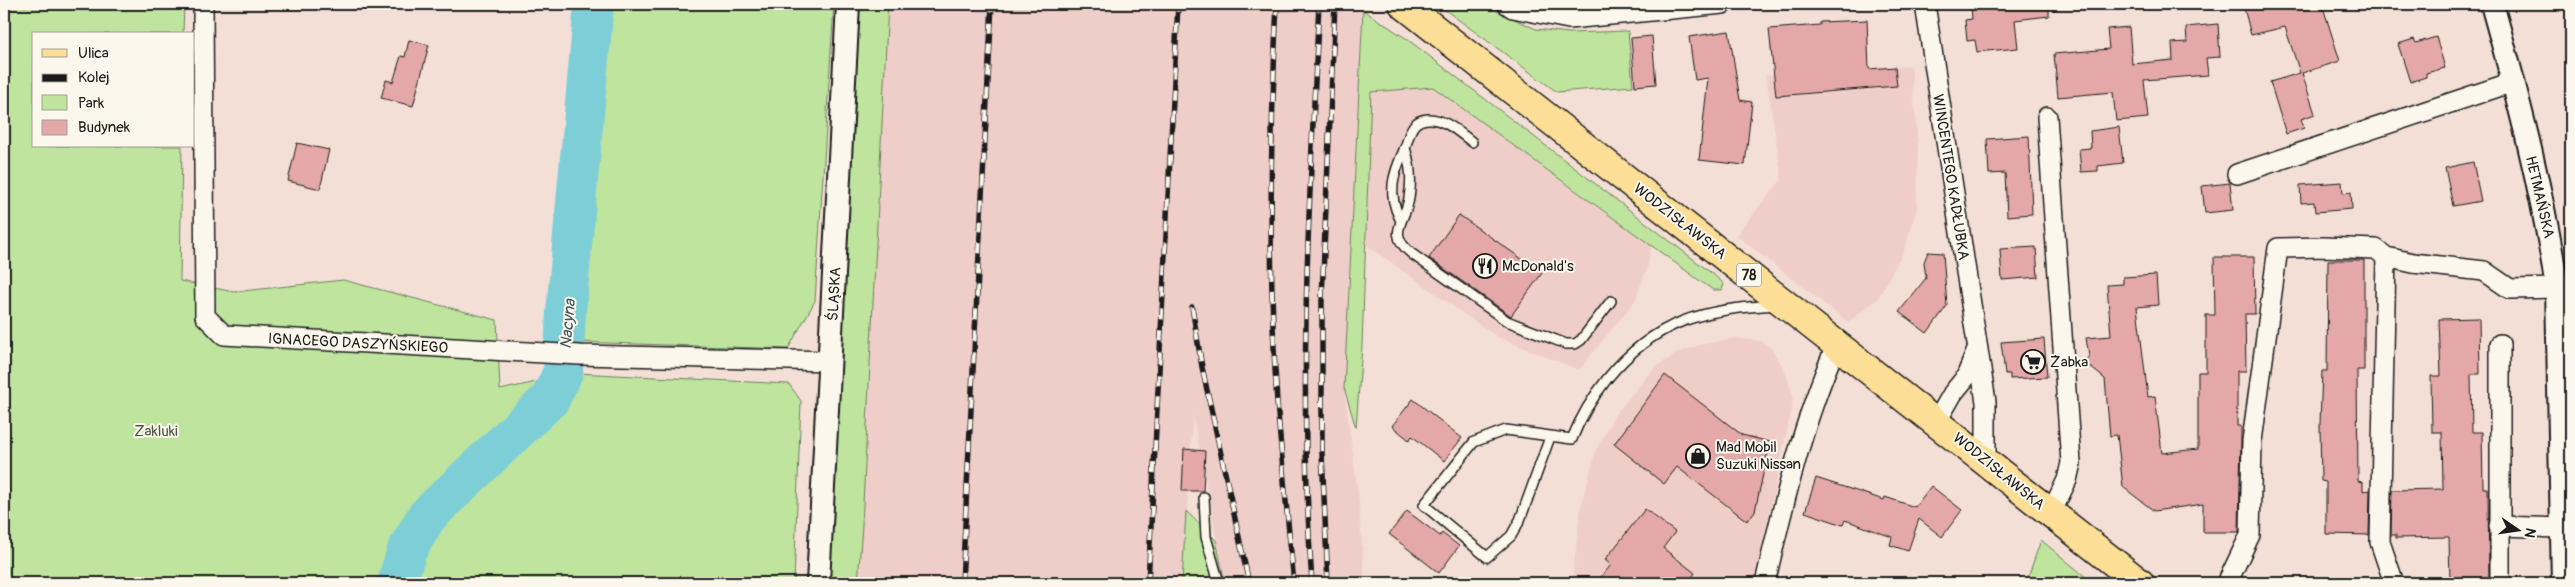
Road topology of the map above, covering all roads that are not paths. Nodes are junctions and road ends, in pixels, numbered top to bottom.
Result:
1 (203, 4) edge
2 (848, 4) edge
3 (1507, 4) edge
4 (1723, 4) edge
5 (1925, 4) edge
6 (2492, 4) edge
7 (1408, 8) edge
8 (2514, 82) junction
9 (2047, 117) dead end
10 (1472, 142) dead end
11 (1405, 148) junction
12 (2237, 174) dead end
13 (1400, 219) junction
14 (2386, 257) junction
15 (2557, 288) junction
16 (1611, 301) dead end
17 (1787, 305) junction
18 (1837, 344) junction
19 (2500, 344) dead end
20 (1977, 350) junction
21 (830, 361) junction
22 (1937, 421) junction
23 (1550, 437) junction
24 (1986, 460) junction
25 (1204, 497) dead end
26 (2051, 513) junction
27 (2499, 526) junction
28 (2561, 528) junction
29 (818, 583) edge
30 (1219, 583) edge
31 (1765, 583) edge
32 (2140, 583) edge
33 (2227, 583) edge
34 (2394, 583) edge
35 (2500, 583) edge
36 (2563, 583) edge

1 - 21 street, IGNACEGO DASZYŃSKIEGO
2 - 21 street, ŚLĄSKA
3 - 4 street
5 - 20 street, WINCENTEGO KADŁUBKA
6 - 8 street, HETMAŃSKA
7 - 17 main road, WODZISŁAWSKA / 78
8 - 12 street
8 - 15 street, HETMAŃSKA
9 - 26 street, WODZISŁAWSKA
10 - 11 lane
11 - 13 lane
11 - 13 lane
13 - 16 lane
14 - 15 street
14 - 33 street
14 - 34 street
15 - 28 street, HETMAŃSKA
17 - 18 main road, WODZISŁAWSKA / 78
17 - 23 lane
18 - 22 main road, WODZISŁAWSKA / 78
18 - 31 street
19 - 27 street
20 - 22 street
20 - 24 street, WINCENTEGO KADŁUBKA
21 - 29 street, ŚLĄSKA
22 - 24 main road, WODZISŁAWSKA / 78
23 - 23 lane
24 - 26 main road, WODZISŁAWSKA / 78
25 - 30 lane
26 - 32 main road, WODZISŁAWSKA / 78
27 - 28 street
27 - 35 street
28 - 36 street, HETMAŃSKA

